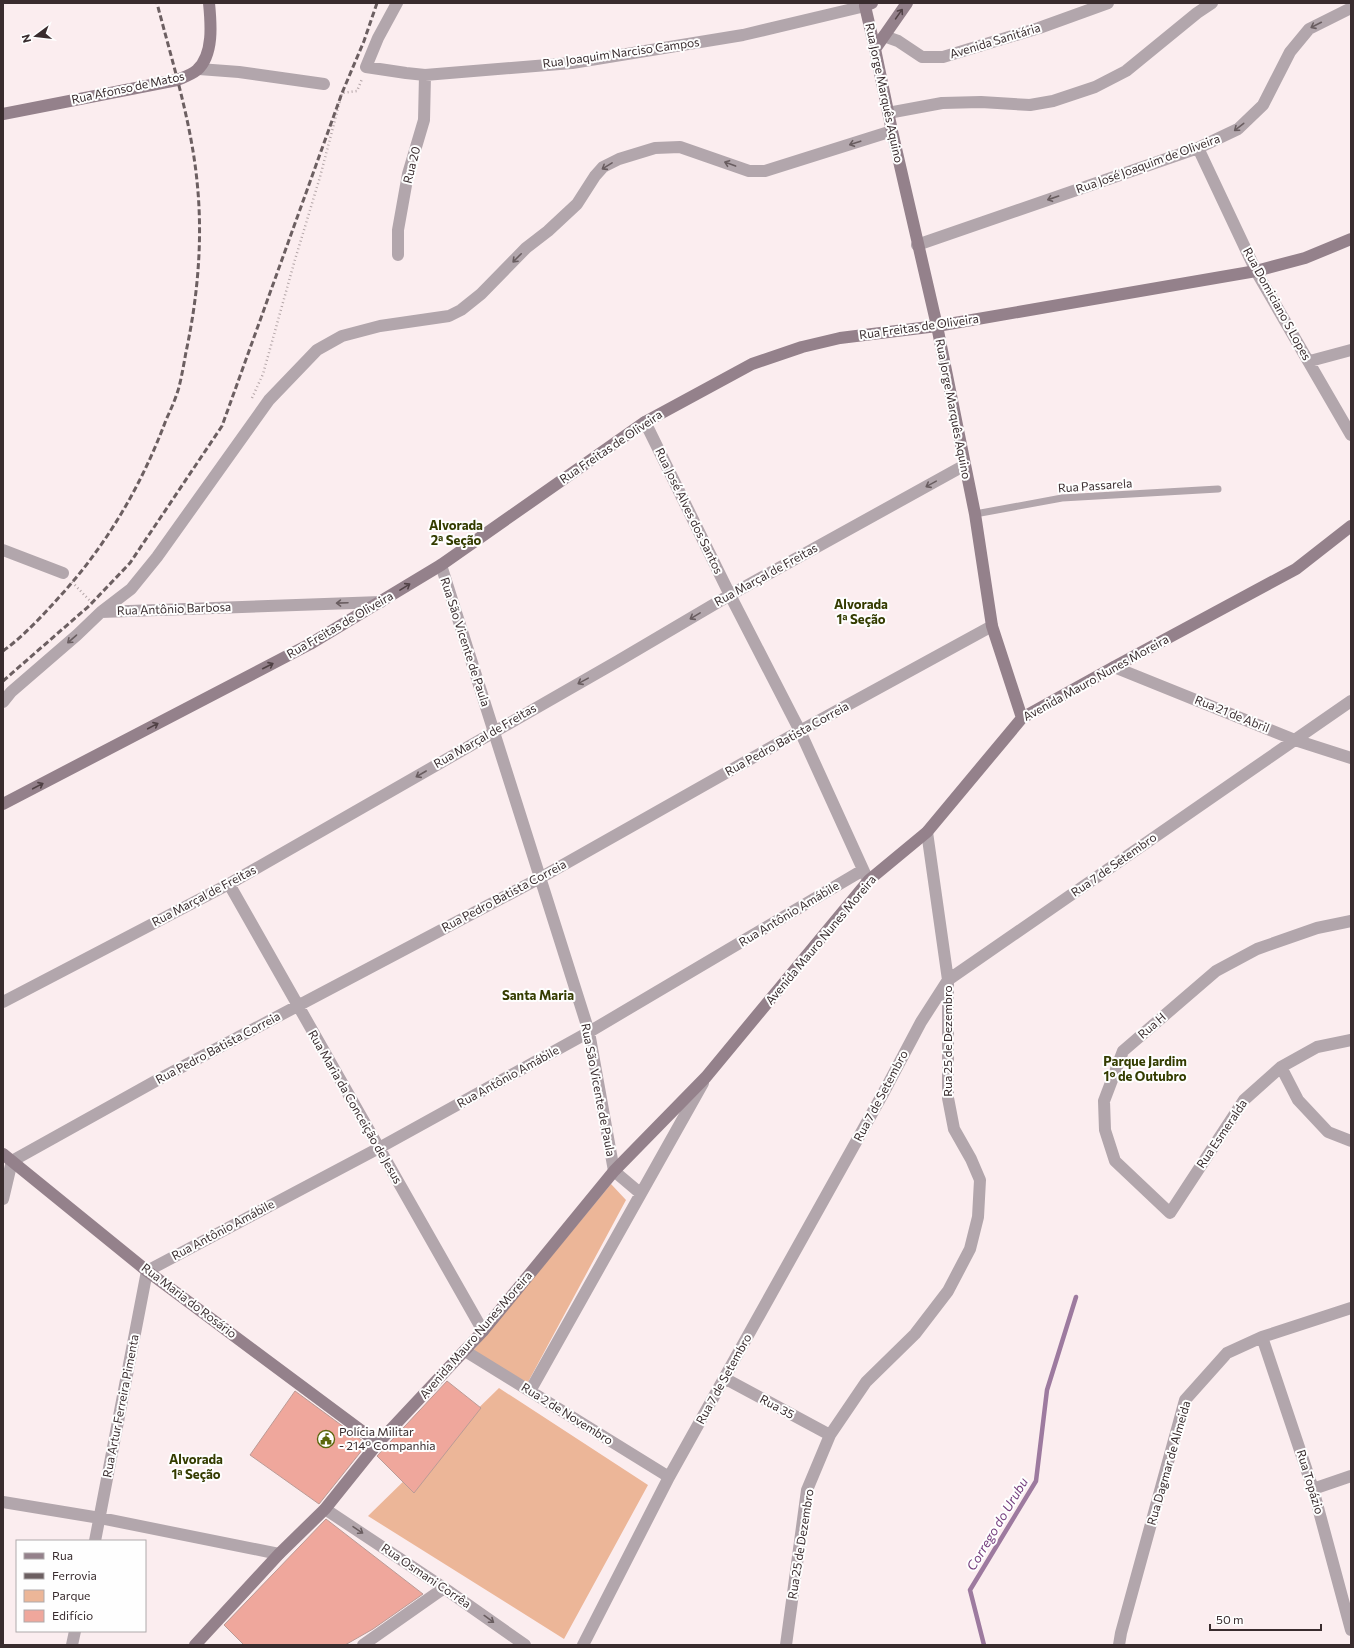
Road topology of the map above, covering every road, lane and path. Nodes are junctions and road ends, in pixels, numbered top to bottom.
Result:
1 (209, 3) edge
2 (397, 3) edge
3 (907, 3) edge
4 (1108, 3) edge
5 (1212, 3) edge
6 (868, 4) edge
7 (1351, 8) edge
8 (884, 36) junction
9 (876, 48) junction
10 (366, 67) junction
11 (199, 69) junction
12 (426, 74) junction
13 (324, 84) dead end
14 (888, 113) junction
15 (3, 114) edge
16 (892, 131) junction
17 (1198, 148) junction
18 (1351, 239) edge
19 (917, 245) junction
20 (398, 255) dead end
21 (1256, 271) junction
22 (937, 326) junction
23 (1351, 350) edge
24 (1310, 361) junction
25 (250, 403) dead end
26 (645, 422) junction
27 (1351, 435) edge
28 (965, 465) junction
29 (1218, 489) dead end
30 (974, 514) junction
31 (1351, 526) edge
32 (3, 550) edge
33 (441, 565) junction
34 (63, 573) joint
35 (730, 595) junction
36 (381, 602) junction
37 (101, 612) junction
38 (992, 626) junction
39 (1114, 667) junction
40 (1351, 700) edge
41 (3, 702) edge
42 (1022, 718) junction
43 (494, 731) junction
44 (800, 731) junction
45 (1295, 740) junction
46 (1351, 758) edge
47 (3, 804) edge
48 (927, 832) junction
49 (866, 875) junction
50 (540, 878) junction
51 (229, 884) junction
52 (1351, 921) edge
53 (948, 980) junction
54 (3, 1002) edge
55 (297, 1006) junction
56 (589, 1032) junction
57 (1351, 1040) edge
58 (1281, 1067) junction
59 (706, 1076) junction
60 (1351, 1141) edge
61 (379, 1148) junction
62 (8, 1157) edge
63 (614, 1171) junction
64 (640, 1193) junction
65 (3, 1199) edge
66 (1170, 1213) joint
67 (147, 1271) junction
68 (1351, 1308) edge
69 (483, 1331) junction
70 (1262, 1337) junction
71 (465, 1352) junction
72 (724, 1378) junction
73 (530, 1392) junction
74 (830, 1435) junction
75 (378, 1443) junction
76 (1351, 1476) edge
77 (669, 1477) junction
78 (1313, 1488) junction
79 (3, 1502) edge
80 (326, 1509) junction
81 (100, 1518) junction
82 (95, 1540) edge
83 (279, 1554) junction
84 (444, 1588) junction
85 (1351, 1630) edge
86 (75, 1632) edge
87 (72, 1645) edge
88 (195, 1645) edge
89 (363, 1645) edge
90 (525, 1645) edge
91 (583, 1645) edge
92 (786, 1645) edge
93 (1119, 1645) edge

1 - 11 street
2 - 10 street
8 -> 3 street
4 - 8 street, Avenida Sanitária
5 - 14 street
6 - 9 street, Rua Jorge Marquês Aquino
6 - 12 street, Rua Joaquim Narciso Campos
7 -> 17 street, Rua José Joaquim de Oliveira
8 - 9 street
9 - 14 street, Rua Jorge Marquês Aquino
10 - 12 street, Rua Joaquim Narciso Campos
10 - 25 path
11 - 13 street, Rua Afonso de Matos
11 - 15 street, Rua Afonso de Matos
12 - 20 street, Rua 20
14 - 16 street, Rua Jorge Marquês Aquino
16 - 19 street, Rua Jorge Marquês Aquino
16 -> 37 street
17 -> 19 street, Rua José Joaquim de Oliveira
17 - 21 street, Rua Domiciano S Lopes
18 - 21 street, Rua Freitas de Oliveira
19 - 22 street, Rua Jorge Marquês Aquino
21 - 22 street, Rua Freitas de Oliveira
21 - 24 street, Rua Domiciano S Lopes
22 - 26 street, Rua Freitas de Oliveira
22 - 28 street, Rua Jorge Marquês Aquino
23 - 24 street
24 - 27 street, Rua Domiciano S Lopes
26 - 33 street, Rua Freitas de Oliveira
26 - 35 street, Rua José Alves dos Santos
28 - 30 street, Rua Jorge Marquês Aquino
28 -> 35 street, Rua Marçal de Freitas
29 - 30 lane, Rua Passarela
30 - 38 street, Rua Jorge Marquês Aquino
31 - 39 street, Avenida Mauro Nunes Moreira
32 - 34 street
36 -> 33 street, Rua Freitas de Oliveira
33 - 43 street, Rua São Vicente de Paula
34 - 37 path
35 -> 43 street, Rua Marçal de Freitas
35 - 44 street, Rua José Alves dos Santos
36 -> 37 street, Rua Antônio Barbosa
47 -> 36 street, Rua Freitas de Oliveira
37 -> 41 street, Rua Antônio Barbosa
38 - 42 street, Rua Jorge Marquês Aquino
38 - 44 street, Rua Pedro Batista Correia
39 - 42 street, Avenida Mauro Nunes Moreira
39 - 45 street, Rua 21 de Abril
40 - 45 street, Rua 7 de Setembro
42 - 48 street, Avenida Mauro Nunes Moreira
43 - 50 street, Rua São Vicente de Paula
43 -> 51 street, Rua Marçal de Freitas
44 - 49 street, Rua José Alves dos Santos
44 - 50 street, Rua Pedro Batista Correia
45 - 46 street, Rua 21 de Abril
45 - 53 street, Rua 7 de Setembro
48 - 49 street, Avenida Mauro Nunes Moreira
48 - 53 street, Rua 25 de Dezembro
49 - 56 street, Rua Antônio Amábile
49 - 59 street, Avenida Mauro Nunes Moreira
50 - 55 street, Rua Pedro Batista Correia
50 - 56 street, Rua São Vicente de Paula
51 - 54 street, Rua Marçal de Freitas
51 - 55 street, Rua Maria da Conceição de Jesus
52 - 66 street, Rua H
53 - 72 street, Rua 7 de Setembro
53 - 74 street, Rua 25 de Dezembro
55 - 61 street, Rua Maria da Conceição de Jesus
55 - 62 street, Rua Pedro Batista Correia
56 - 61 street, Rua Antônio Amábile
56 - 63 street, Rua São Vicente de Paula
57 - 58 street, Rua Esmeralda
58 - 60 street
58 - 66 street, Rua Esmeralda
59 - 63 street, Avenida Mauro Nunes Moreira
59 - 64 street, Avenida Mauro Nunes Moreira
61 - 67 street, Rua Antônio Amábile
61 - 69 street, Rua Maria da Conceição de Jesus
62 - 65 street
62 - 67 street, Rua Maria do Rosário
63 - 64 street, Rua São Vicente de Paula
63 - 69 street, Avenida Mauro Nunes Moreira
64 - 73 street, Avenida Mauro Nunes Moreira
67 - 75 street, Rua Maria do Rosário
67 - 81 street, Rua Artur Ferreira Pimenta
68 - 70 street, Rua Dagmar de Almeida
69 - 71 street, Avenida Mauro Nunes Moreira
70 - 78 street, Rua Topázio
70 - 93 street, Rua Dagmar de Almeida
71 - 73 street, Rua 2 de Novembro
71 - 75 street, Avenida Mauro Nunes Moreira
72 - 74 street, Rua 35
72 - 77 street, Rua 7 de Setembro
73 - 77 street, Rua 2 de Novembro
74 - 92 street, Rua 25 de Dezembro
75 - 80 street, Avenida Mauro Nunes Moreira
76 - 78 street
77 - 91 street, Rua 7 de Setembro
78 - 85 street, Rua Topázio
79 - 81 street
80 - 83 street, Avenida Mauro Nunes Moreira
80 -> 84 street, Rua Osmani Corrêa
81 - 82 street, Rua Artur Ferreira Pimenta
81 - 83 street
83 - 88 street, Avenida Mauro Nunes Moreira
84 - 89 street
84 -> 90 street, Rua Osmani Corrêa
86 - 87 street

